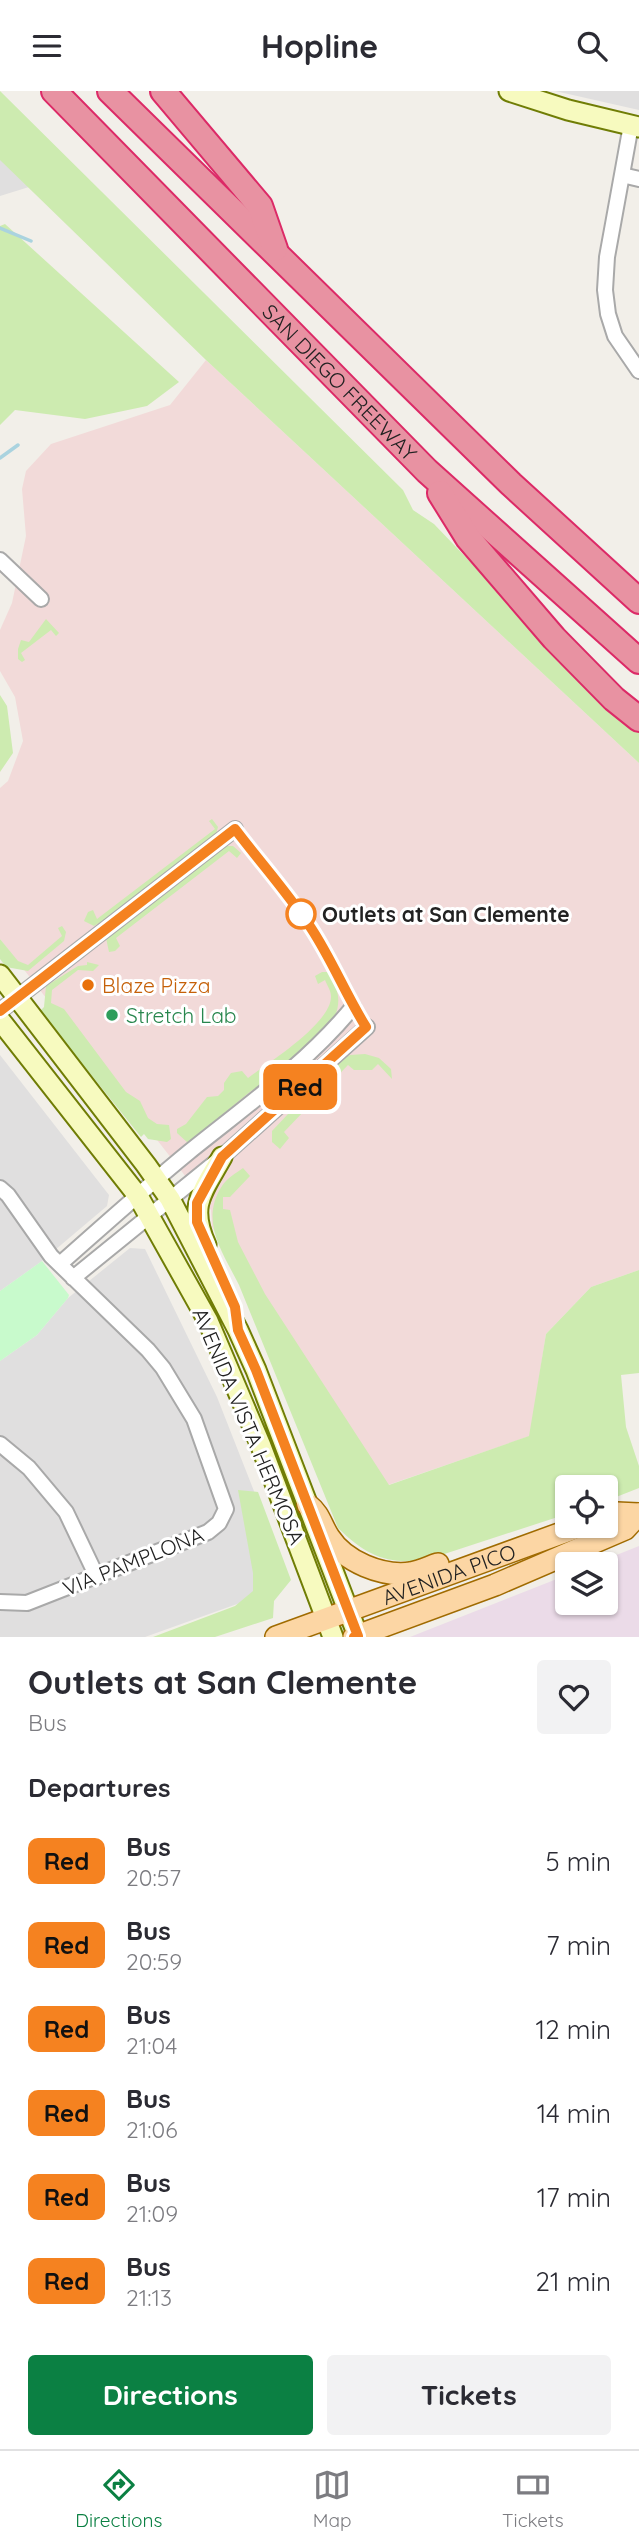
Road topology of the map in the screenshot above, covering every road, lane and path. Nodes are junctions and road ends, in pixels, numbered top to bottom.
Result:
1 (36, 91) edge
2 (54, 91) edge
3 (110, 91) edge
4 (163, 91) edge
5 (509, 91) edge
6 (635, 126) edge
7 (117, 156) junction
8 (622, 175) junction
9 (639, 179) edge
10 (278, 256) junction
11 (639, 371) edge
12 (427, 471) junction
13 (0, 560) edge
14 (629, 585) edge
15 (41, 599) dead end
16 (639, 601) edge
17 (639, 661) edge
18 (639, 719) edge
19 (235, 829) dead end
20 (0, 975) edge
21 (18, 997) junction
22 (354, 1007) dead end
23 (0, 1011) edge
24 (0, 1020) edge
25 (366, 1027) dead end
26 (222, 1157) junction
27 (156, 1179) junction
28 (0, 1188) edge
29 (138, 1196) junction
30 (170, 1199) junction
31 (149, 1216) junction
32 (60, 1265) junction
33 (73, 1277) junction
34 (238, 1330) junction
35 (0, 1444) edge
36 (308, 1505) junction
37 (618, 1513) edge
38 (639, 1514) edge
39 (555, 1536) edge
40 (517, 1550) junction
41 (97, 1577) junction
42 (0, 1601) edge
43 (348, 1611) junction
44 (330, 1628) edge
45 (356, 1636) edge
46 (276, 1637) edge

1 - 7 highway
2 - 7 highway, SAN DIEGO FREEWAY
3 - 10 highway, SAN DIEGO FREEWAY
4 - 10 highway
5 - 6 main road
6 - 8 street
7 - 12 highway, SAN DIEGO FREEWAY
8 - 9 street
8 - 11 street
10 - 14 highway, SAN DIEGO FREEWAY
12 - 17 highway, SAN DIEGO FREEWAY
12 - 18 highway
13 - 15 street
14 - 16 highway, SAN DIEGO FREEWAY
19 - 21 street
20 - 21 main road, AVENIDA VISTA HERMOSA
21 - 23 street
21 - 27 main road, AVENIDA VISTA HERMOSA
22 - 27 street
24 - 29 main road, AVENIDA VISTA HERMOSA
25 - 26 street
26 - 30 street
26 - 34 main road
27 - 29 street
27 - 30 main road, AVENIDA VISTA HERMOSA
28 - 32 street, VIA PAMPLONA
29 - 31 main road, AVENIDA VISTA HERMOSA
29 - 32 street
30 - 31 street
30 - 34 main road, AVENIDA VISTA HERMOSA
31 - 33 street
31 - 44 main road, AVENIDA VISTA HERMOSA
32 - 33 street, VIA PAMPLONA
33 - 41 street, VIA PAMPLONA
34 - 36 main road, AVENIDA VISTA HERMOSA
35 - 41 street
36 - 40 main road
36 - 43 main road, AVENIDA VISTA HERMOSA
37 - 38 main road, AVENIDA PICO
38 - 45 main road, AVENIDA PICO
39 - 40 main road, AVENIDA PICO
40 - 43 main road, AVENIDA PICO
41 - 42 street, VIA PAMPLONA
43 - 44 main road, AVENIDA PICO
43 - 45 main road, AVENIDA VISTA HERMOSA
44 - 46 main road, AVENIDA PICO

